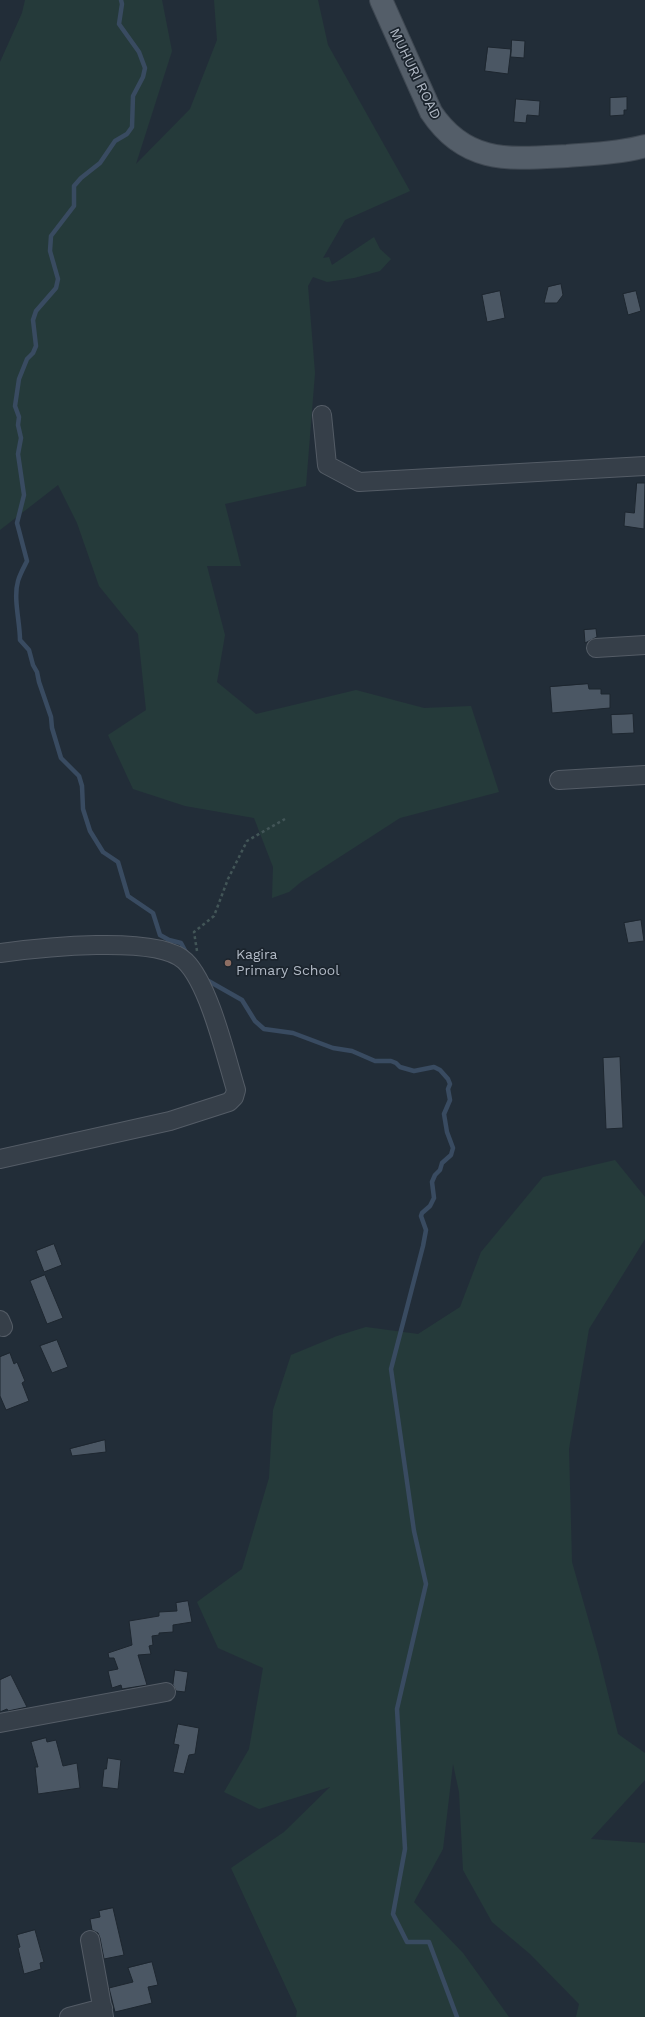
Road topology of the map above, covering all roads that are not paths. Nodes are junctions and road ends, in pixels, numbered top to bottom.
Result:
1 (381, 0) edge
2 (645, 146) edge
3 (322, 415) dead end
4 (645, 466) edge
5 (645, 645) edge
6 (596, 648) dead end
7 (645, 775) edge
8 (559, 780) dead end
9 (0, 953) edge
10 (0, 1159) edge
11 (166, 1692) dead end
12 (0, 1723) edge
13 (90, 1940) dead end
14 (104, 2013) edge
15 (69, 2017) edge

1 - 2 main road, MUHURI ROAD
3 - 4 street
5 - 6 street
7 - 8 street
9 - 10 street
11 - 12 street
13 - 14 street
14 - 15 street

